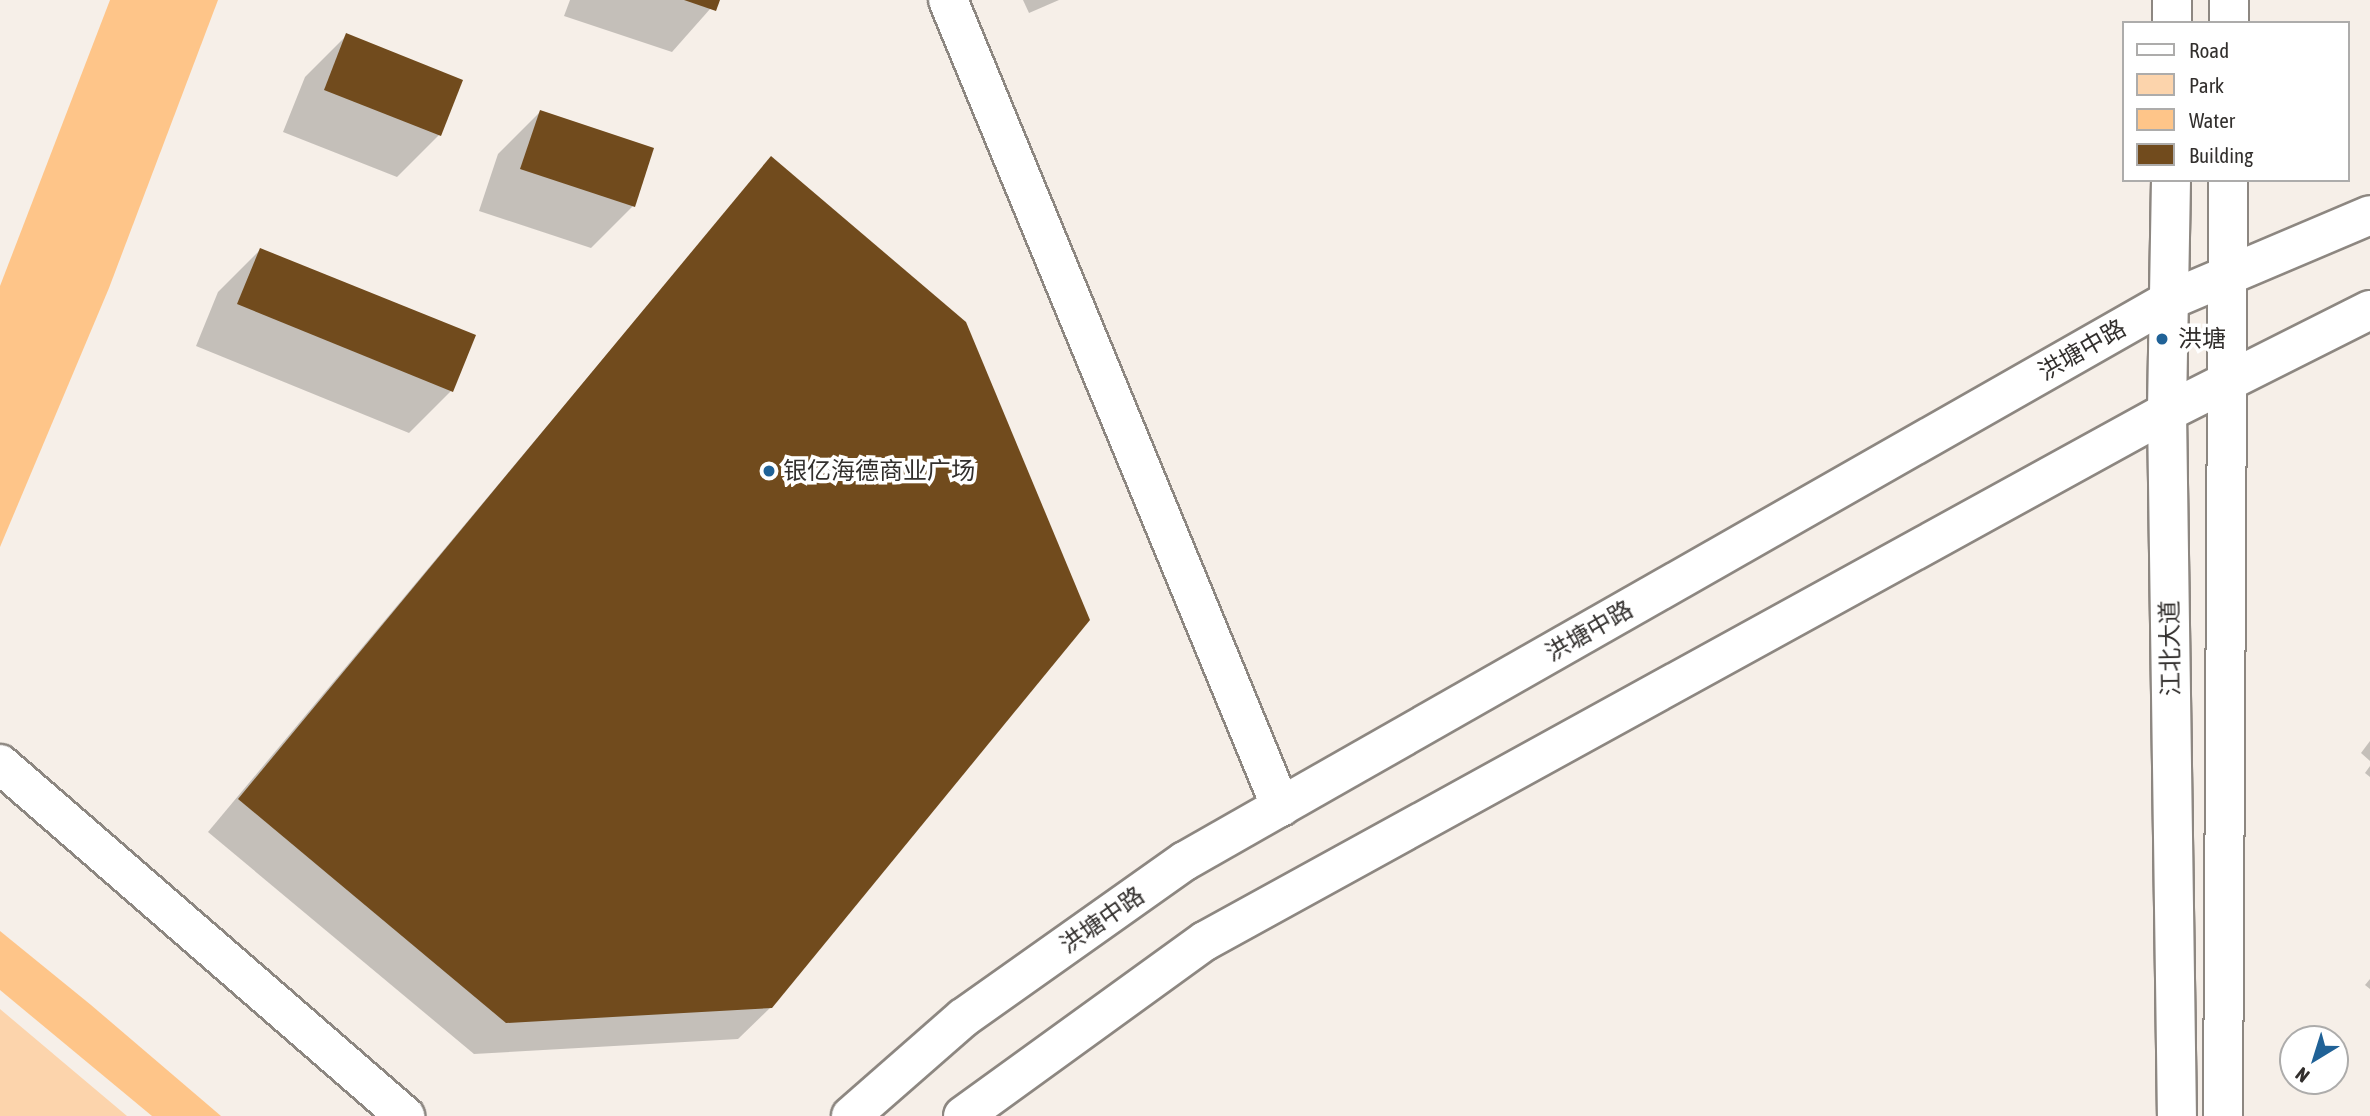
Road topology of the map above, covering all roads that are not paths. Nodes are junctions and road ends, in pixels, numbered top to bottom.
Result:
1 (948, 0) edge
2 (2172, 0) edge
3 (2229, 0) edge
4 (2172, 21) edge
5 (2229, 21) edge
6 (2171, 182) edge
7 (2228, 182) edge
8 (2370, 215) edge
9 (2228, 273) junction
10 (2170, 300) junction
11 (2370, 310) edge
12 (2227, 382) junction
13 (2167, 412) junction
14 (0, 764) edge
15 (1281, 807) junction
16 (405, 1116) edge
17 (851, 1116) edge
18 (963, 1116) edge
19 (2177, 1116) edge
20 (2223, 1116) edge

1 - 15 main road
2 - 4 main road
3 - 5 main road
6 - 10 main road, 江北大道
7 - 9 main road
8 - 9 main road, 洪塘中路
9 - 10 main road, 洪塘中路
9 - 12 main road
10 - 13 main road, 江北大道
10 - 15 main road, 洪塘中路
11 - 12 main road
12 - 13 main road
12 - 20 main road
13 - 18 main road
13 - 19 main road, 江北大道
14 - 16 main road
15 - 17 main road, 洪塘中路

